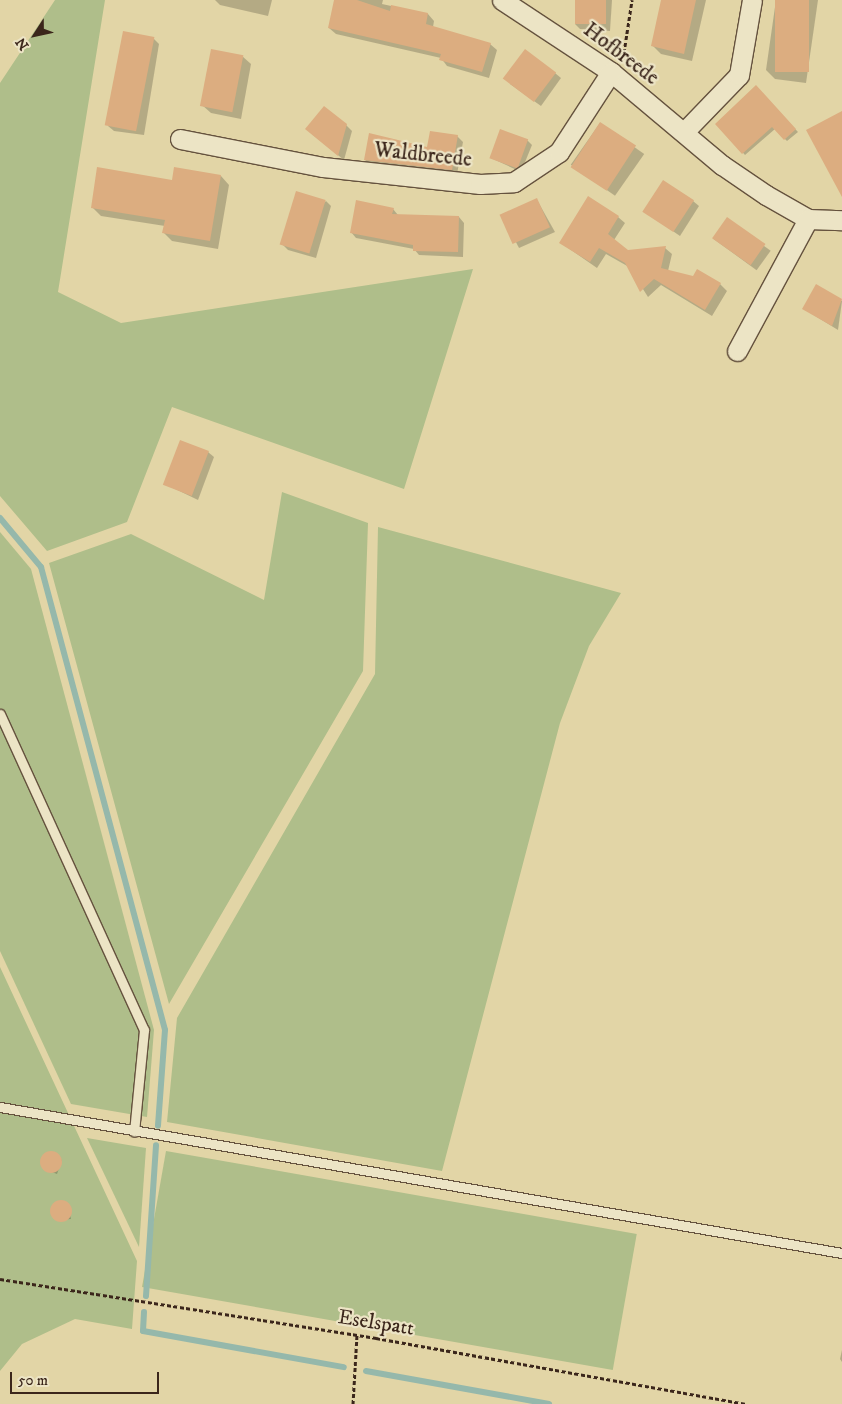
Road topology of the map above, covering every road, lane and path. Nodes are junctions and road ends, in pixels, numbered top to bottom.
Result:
1 (502, 0) edge
2 (632, 0) edge
3 (752, 0) edge
4 (611, 72) junction
5 (684, 132) junction
6 (180, 139) dead end
7 (808, 219) junction
8 (842, 220) edge
9 (737, 351) dead end
10 (0, 714) edge
11 (0, 1107) edge
12 (134, 1132) junction
13 (842, 1253) edge
14 (0, 1279) edge
15 (357, 1335) junction
16 (353, 1404) edge
17 (746, 1404) edge

1 - 4 street, Hofbreede
2 - 4 path
3 - 5 street
4 - 5 street, Hofbreede
4 - 6 street, Waldbreede
5 - 7 street, Hofbreede
7 - 8 street
7 - 9 street
10 - 12 lane
11 - 12 lane
12 - 13 lane
14 - 15 path, Eselspatt
15 - 16 path
15 - 17 path, Eselspatt

